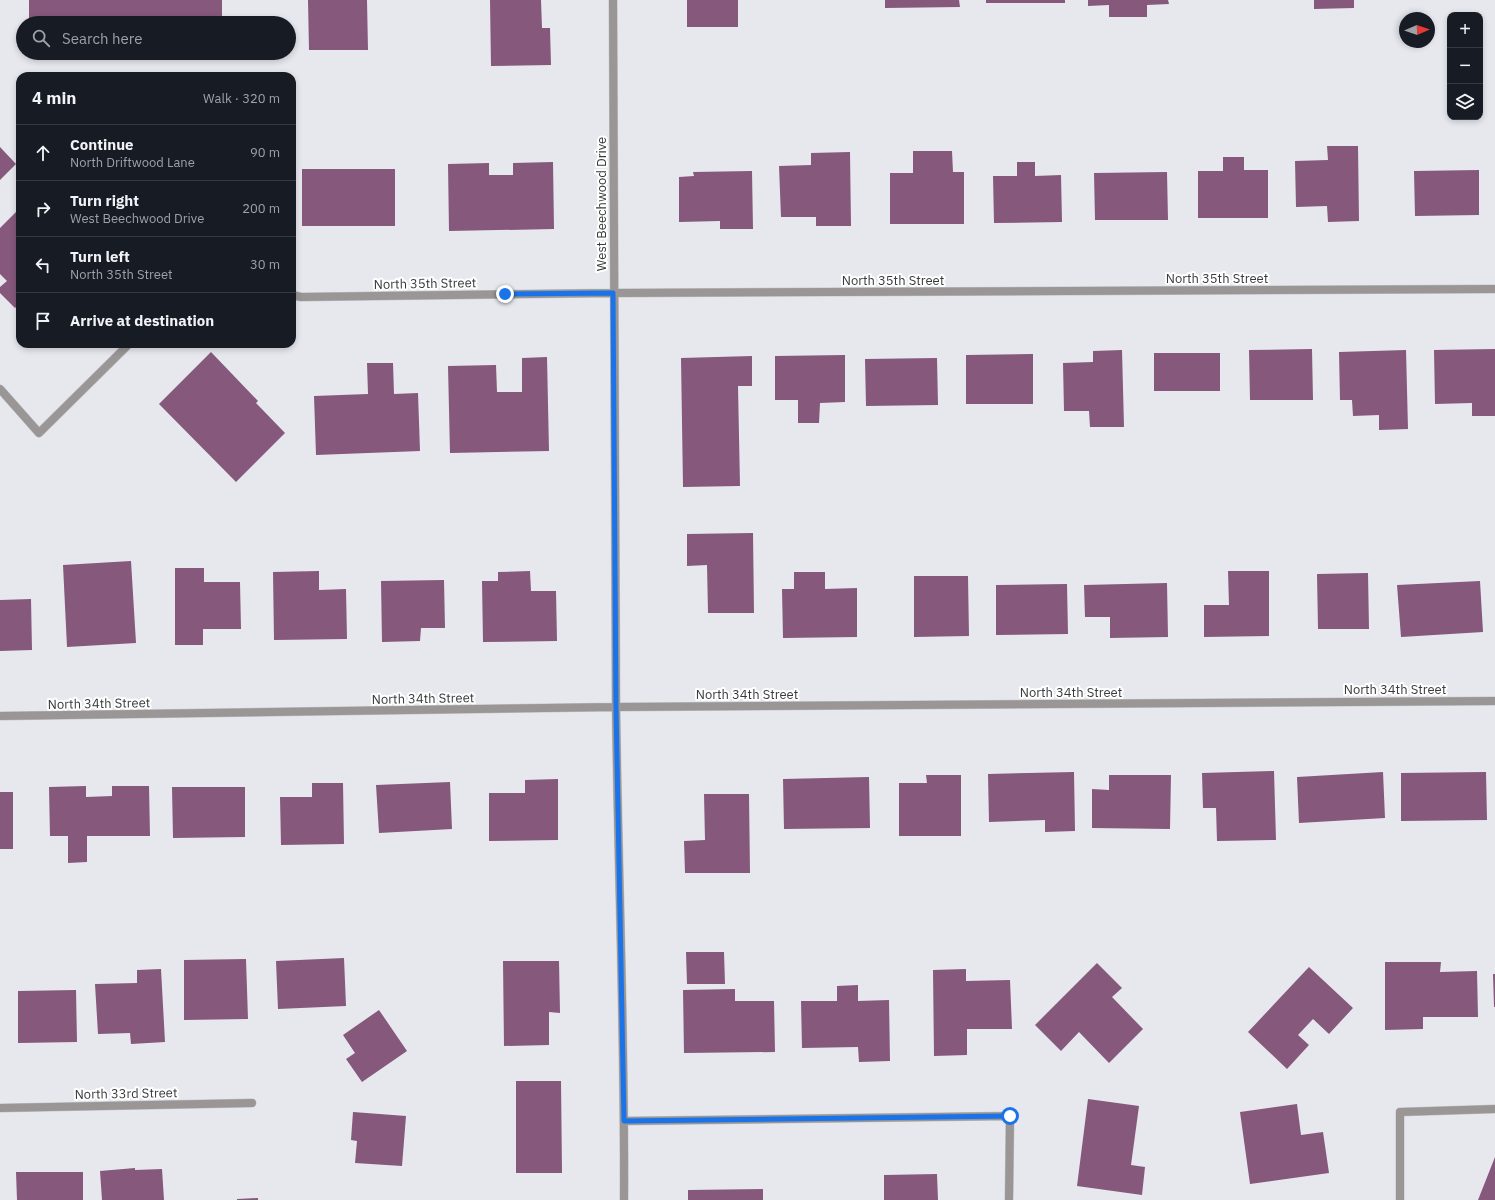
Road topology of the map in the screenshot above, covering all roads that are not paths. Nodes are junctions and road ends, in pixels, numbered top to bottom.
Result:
1 (613, 0) edge
2 (1495, 289) edge
3 (613, 293) junction
4 (296, 296) edge
5 (125, 348) edge
6 (0, 389) edge
7 (1495, 700) edge
8 (616, 708) junction
9 (0, 716) edge
10 (252, 1102) dead end
11 (0, 1108) edge
12 (1495, 1109) edge
13 (624, 1121) junction
14 (624, 1200) edge
15 (1009, 1200) edge
16 (1400, 1200) edge

1 - 3 street, West Beechwood Drive
2 - 3 street, North 35th Street
3 - 4 street, North 35th Street
3 - 8 street, West Beechwood Drive
5 - 6 street
7 - 8 street, North 34th Street
8 - 9 street, North 34th Street
8 - 13 street, West Beechwood Drive
10 - 11 street, North 33rd Street
12 - 16 street
13 - 14 street, West Beechwood Drive
13 - 15 street

